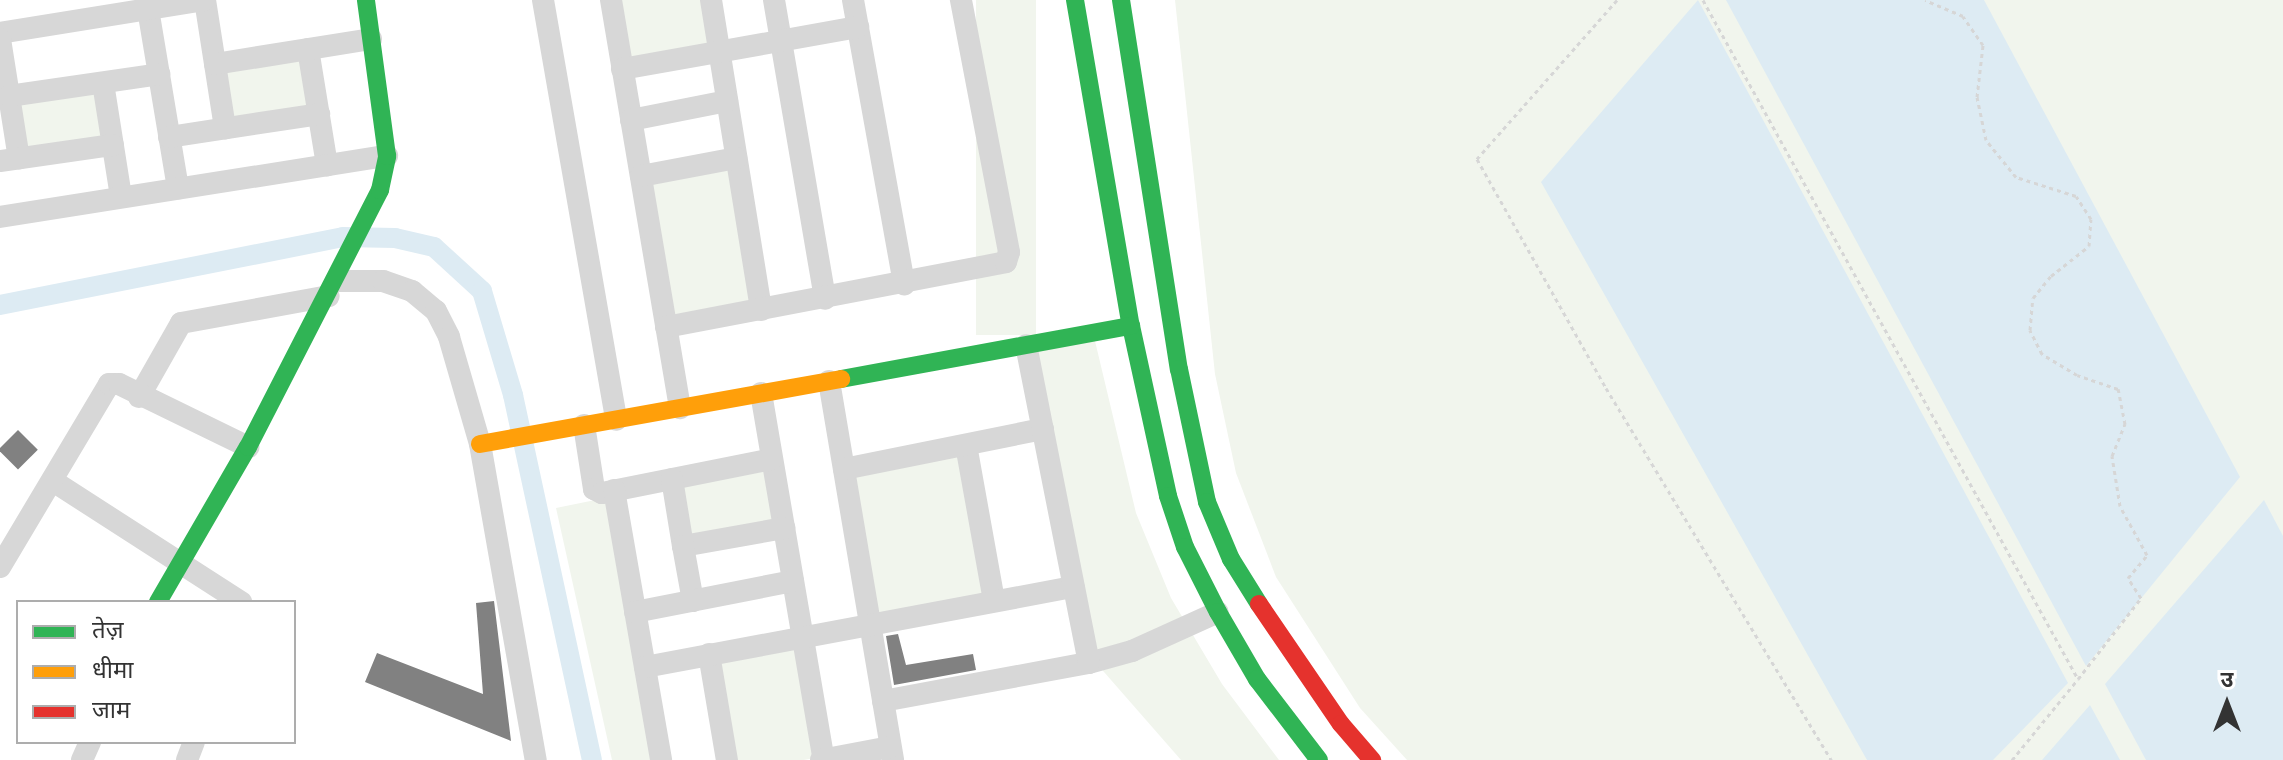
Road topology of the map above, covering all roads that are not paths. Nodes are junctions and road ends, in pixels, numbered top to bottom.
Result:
1 (204, 0) edge
2 (366, 0) edge
3 (543, 0) edge
4 (611, 0) edge
5 (711, 0) edge
6 (774, 0) edge
7 (853, 0) edge
8 (961, 0) edge
9 (1075, 0) edge
10 (1121, 0) edge
11 (148, 9) junction
12 (858, 27) junction
13 (0, 36) edge
14 (371, 39) junction
15 (781, 41) junction
16 (308, 49) junction
17 (719, 51) junction
18 (215, 64) junction
19 (622, 69) junction
20 (159, 74) junction
21 (103, 83) junction
22 (9, 96) junction
23 (727, 101) junction
24 (319, 114) junction
25 (631, 120) junction
26 (225, 128) junction
27 (169, 137) junction
28 (113, 145) junction
29 (387, 156) junction
30 (736, 158) junction
31 (9, 160) edge
32 (327, 165) junction
33 (641, 176) junction
34 (178, 189) junction
35 (121, 197) junction
36 (0, 217) edge
37 (336, 281) junction
38 (904, 284) junction
39 (825, 299) junction
40 (761, 310) junction
41 (1131, 326) junction
42 (666, 327) junction
43 (1026, 345) junction
44 (829, 381) junction
45 (761, 393) junction
46 (139, 397) junction
47 (680, 408) junction
48 (616, 420) junction
49 (584, 425) junction
50 (1043, 429) junction
51 (491, 442) junction
52 (966, 445) junction
53 (248, 447) junction
54 (772, 459) junction
55 (844, 469) junction
56 (672, 479) junction
57 (53, 481) junction
58 (614, 490) junction
59 (784, 528) junction
60 (683, 546) junction
61 (183, 561) junction
62 (0, 567) edge
63 (793, 581) junction
64 (1074, 587) junction
65 (159, 600) edge
66 (238, 600) edge
67 (693, 601) junction
68 (994, 601) junction
69 (635, 612) junction
70 (1218, 612) junction
71 (870, 623) junction
72 (803, 635) junction
73 (709, 654) junction
74 (1089, 663) junction
75 (645, 667) junction
76 (883, 701) junction
77 (892, 753) edge
78 (536, 760) edge
79 (661, 760) edge
80 (727, 760) edge
81 (823, 760) edge
82 (1319, 760) edge
83 (1372, 760) edge

1 - 11 street
1 - 18 street
2 - 14 street
3 - 48 street
4 - 19 street
5 - 17 street
6 - 15 street
7 - 12 street
8 - 38 street
9 - 41 street
10 - 83 street
11 - 13 street
11 - 20 street
12 - 15 street
12 - 38 street
13 - 22 street
14 - 16 street
14 - 29 street
15 - 17 street
15 - 39 street
16 - 18 street
16 - 24 street
17 - 19 street
17 - 23 street
18 - 26 street
19 - 25 street
20 - 21 street
20 - 27 street
21 - 22 street
21 - 28 street
22 - 31 street
23 - 25 street
23 - 30 street
24 - 26 street
24 - 32 street
25 - 33 street
26 - 27 street
27 - 34 street
28 - 31 street
28 - 35 street
29 - 32 street
29 - 37 street
30 - 33 street
30 - 40 street
32 - 34 street
33 - 42 street
34 - 35 street
35 - 36 street
37 - 46 street
37 - 51 street
37 - 53 street
38 - 39 street
39 - 40 street
40 - 42 street
41 - 43 street
41 - 70 street
42 - 47 street
43 - 44 street
43 - 50 street
44 - 45 street
44 - 55 street
45 - 47 street
45 - 54 street
46 - 53 street
46 - 57 street
47 - 48 street
48 - 49 street
49 - 51 street
49 - 58 street
50 - 52 street
50 - 64 street
51 - 78 street
52 - 55 street
52 - 68 street
53 - 61 street
54 - 56 street
54 - 59 street
55 - 71 street
56 - 58 street
56 - 60 street
57 - 61 street
57 - 62 street
58 - 69 street
59 - 60 street
59 - 63 street
60 - 67 street
61 - 65 street
61 - 66 street
63 - 67 street
63 - 72 street
64 - 68 street
64 - 74 street
67 - 69 street
68 - 71 street
69 - 75 street
70 - 74 street
70 - 82 street
71 - 72 street
71 - 76 street
72 - 73 street
72 - 81 street
73 - 75 street
73 - 80 street
74 - 76 street
75 - 79 street
76 - 77 street
77 - 81 street

